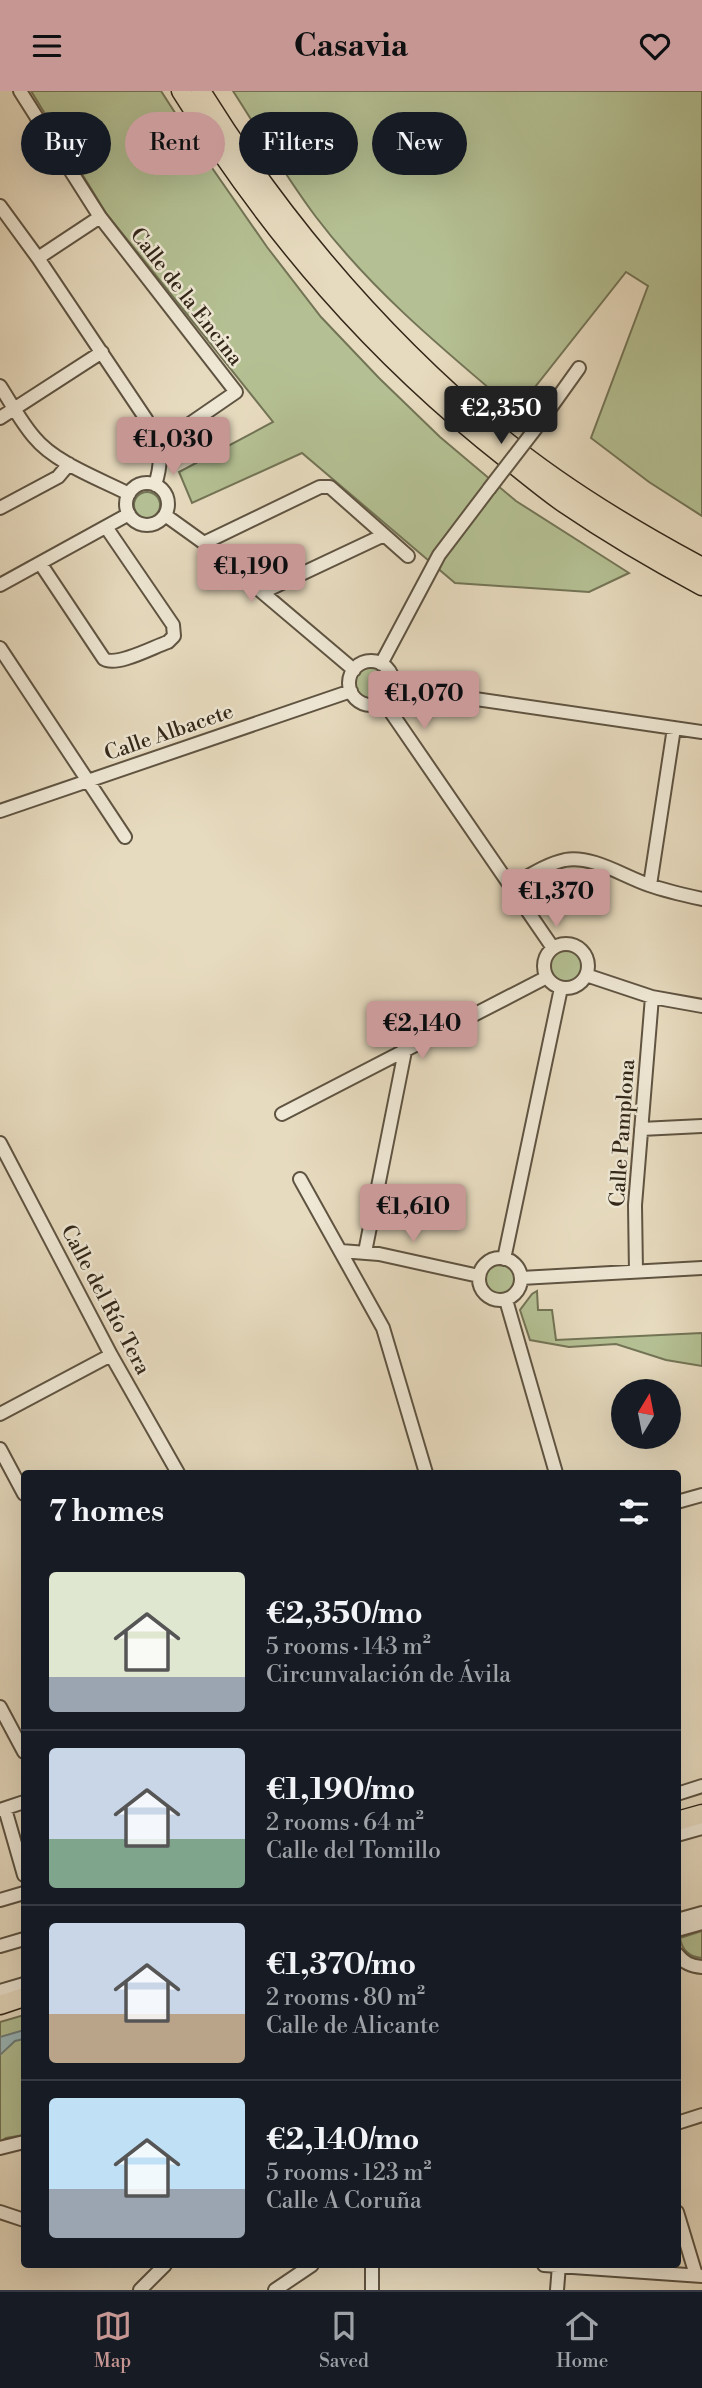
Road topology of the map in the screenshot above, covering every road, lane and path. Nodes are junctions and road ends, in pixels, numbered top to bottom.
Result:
1 (20, 91) edge
2 (181, 91) edge
3 (201, 91) edge
4 (0, 206) edge
5 (100, 217) junction
6 (38, 258) junction
7 (102, 352) junction
8 (579, 368) dead end
9 (0, 386) edge
10 (15, 409) junction
11 (0, 418) edge
12 (159, 445) junction
13 (69, 464) junction
14 (155, 485) junction
15 (129, 494) junction
16 (0, 508) edge
17 (129, 515) junction
18 (165, 515) junction
19 (106, 527) junction
20 (384, 535) junction
21 (204, 543) junction
22 (408, 556) dead end
23 (40, 563) junction
24 (702, 567) edge
25 (0, 585) edge
26 (702, 586) edge
27 (263, 592) junction
28 (0, 648) edge
29 (381, 664) junction
30 (354, 670) junction
31 (393, 687) junction
32 (351, 691) junction
33 (384, 702) junction
34 (674, 728) junction
35 (702, 732) edge
36 (88, 782) junction
37 (0, 811) edge
38 (125, 837) dead end
39 (650, 885) junction
40 (511, 887) junction
41 (702, 899) edge
42 (553, 948) junction
43 (586, 975) junction
44 (547, 977) junction
45 (561, 988) junction
46 (652, 997) junction
47 (702, 1006) edge
48 (405, 1051) junction
49 (282, 1114) dead end
50 (702, 1126) edge
51 (642, 1129) junction
52 (0, 1143) edge
53 (300, 1179) dead end
54 (341, 1251) junction
55 (365, 1252) junction
56 (504, 1259) junction
57 (702, 1268) edge
58 (636, 1272) junction
59 (479, 1276) junction
60 (521, 1278) junction
61 (506, 1300) junction
62 (111, 1355) junction
63 (0, 1414) edge
64 (0, 1449) edge
65 (176, 1470) edge
66 (425, 1470) edge
67 (555, 1470) edge
68 (21, 1488) edge
69 (702, 1495) edge
70 (681, 1501) edge
71 (0, 1707) edge
72 (21, 1746) edge
73 (702, 1787) edge
74 (681, 1793) edge
75 (21, 1803) edge
76 (702, 1803) edge
77 (3, 1809) edge
78 (681, 1809) edge
79 (702, 1814) edge
80 (681, 1820) edge
81 (702, 1828) edge
82 (681, 1834) edge
83 (21, 1866) edge
84 (21, 1894) edge
85 (0, 1900) edge
86 (702, 1913) edge
87 (681, 1919) edge
88 (702, 1923) edge
89 (681, 1929) edge
90 (21, 1940) edge
91 (0, 1945) edge
92 (681, 1959) edge
93 (702, 1968) edge
94 (21, 1985) edge
95 (0, 1991) edge
96 (21, 1998) edge
97 (0, 2005) edge
98 (21, 2010) edge
99 (0, 2016) edge
100 (702, 2115) edge
101 (681, 2122) edge
102 (21, 2143) edge
103 (0, 2148) edge
104 (0, 2212) edge
105 (21, 2219) edge
106 (681, 2223) edge
107 (160, 2268) edge
108 (308, 2268) edge
109 (372, 2268) edge
110 (559, 2268) edge
111 (601, 2268) edge
112 (699, 2275) edge
113 (139, 2290) edge
114 (275, 2290) edge
115 (372, 2290) edge
116 (557, 2290) edge

1 - 5 street, Calle de la Encina
2 - 26 highway
3 - 24 highway
4 - 6 street
5 - 6 street
5 - 12 street, Calle de la Encina
6 - 7 street
7 - 10 street
7 - 12 street
8 - 29 street, bridge
9 - 10 street
10 - 11 street
10 - 13 street
12 - 14 street
13 - 15 street
13 - 16 street
14 - 15 street
14 - 18 street
15 - 17 street
17 - 18 street
17 - 19 street
18 - 21 street
19 - 23 street
19 - 23 street
20 - 21 street
20 - 22 street
20 - 27 street
21 - 27 street
23 - 25 street
27 - 30 street
28 - 36 street
29 - 30 street
29 - 31 street
30 - 32 street
31 - 33 street
31 - 34 street
32 - 33 street
32 - 36 street, Calle Albacete
33 - 40 street
34 - 35 street
34 - 39 street
36 - 37 street, Calle Albacete
36 - 38 street
39 - 40 street
39 - 41 street
40 - 42 street
42 - 43 street
42 - 44 street
43 - 45 street
43 - 46 street
44 - 45 street
44 - 48 street
45 - 56 street
46 - 47 street
46 - 51 street, Calle Pamplona
48 - 49 street
48 - 55 street
50 - 51 street
51 - 58 street, Calle Pamplona
52 - 62 street, Calle del Río Tera
53 - 54 street
54 - 55 street
54 - 66 street
55 - 59 street
56 - 59 street
56 - 60 street
57 - 58 street
58 - 60 street
59 - 61 street
60 - 61 street
61 - 67 street
62 - 63 street
62 - 65 street, Calle del Río Tera
64 - 68 street
69 - 70 street
71 - 72 street
73 - 74 street
75 - 77 street
76 - 78 highway
77 - 83 street
79 - 80 highway
81 - 82 street
84 - 85 street
86 - 87 street
88 - 89 street
90 - 91 street
92 - 93 street
94 - 95 street
96 - 97 highway
98 - 99 highway
100 - 101 street
102 - 103 street
104 - 105 street
106 - 112 street
107 - 113 street
108 - 114 street
109 - 115 street
110 - 116 street
111 - 112 street

